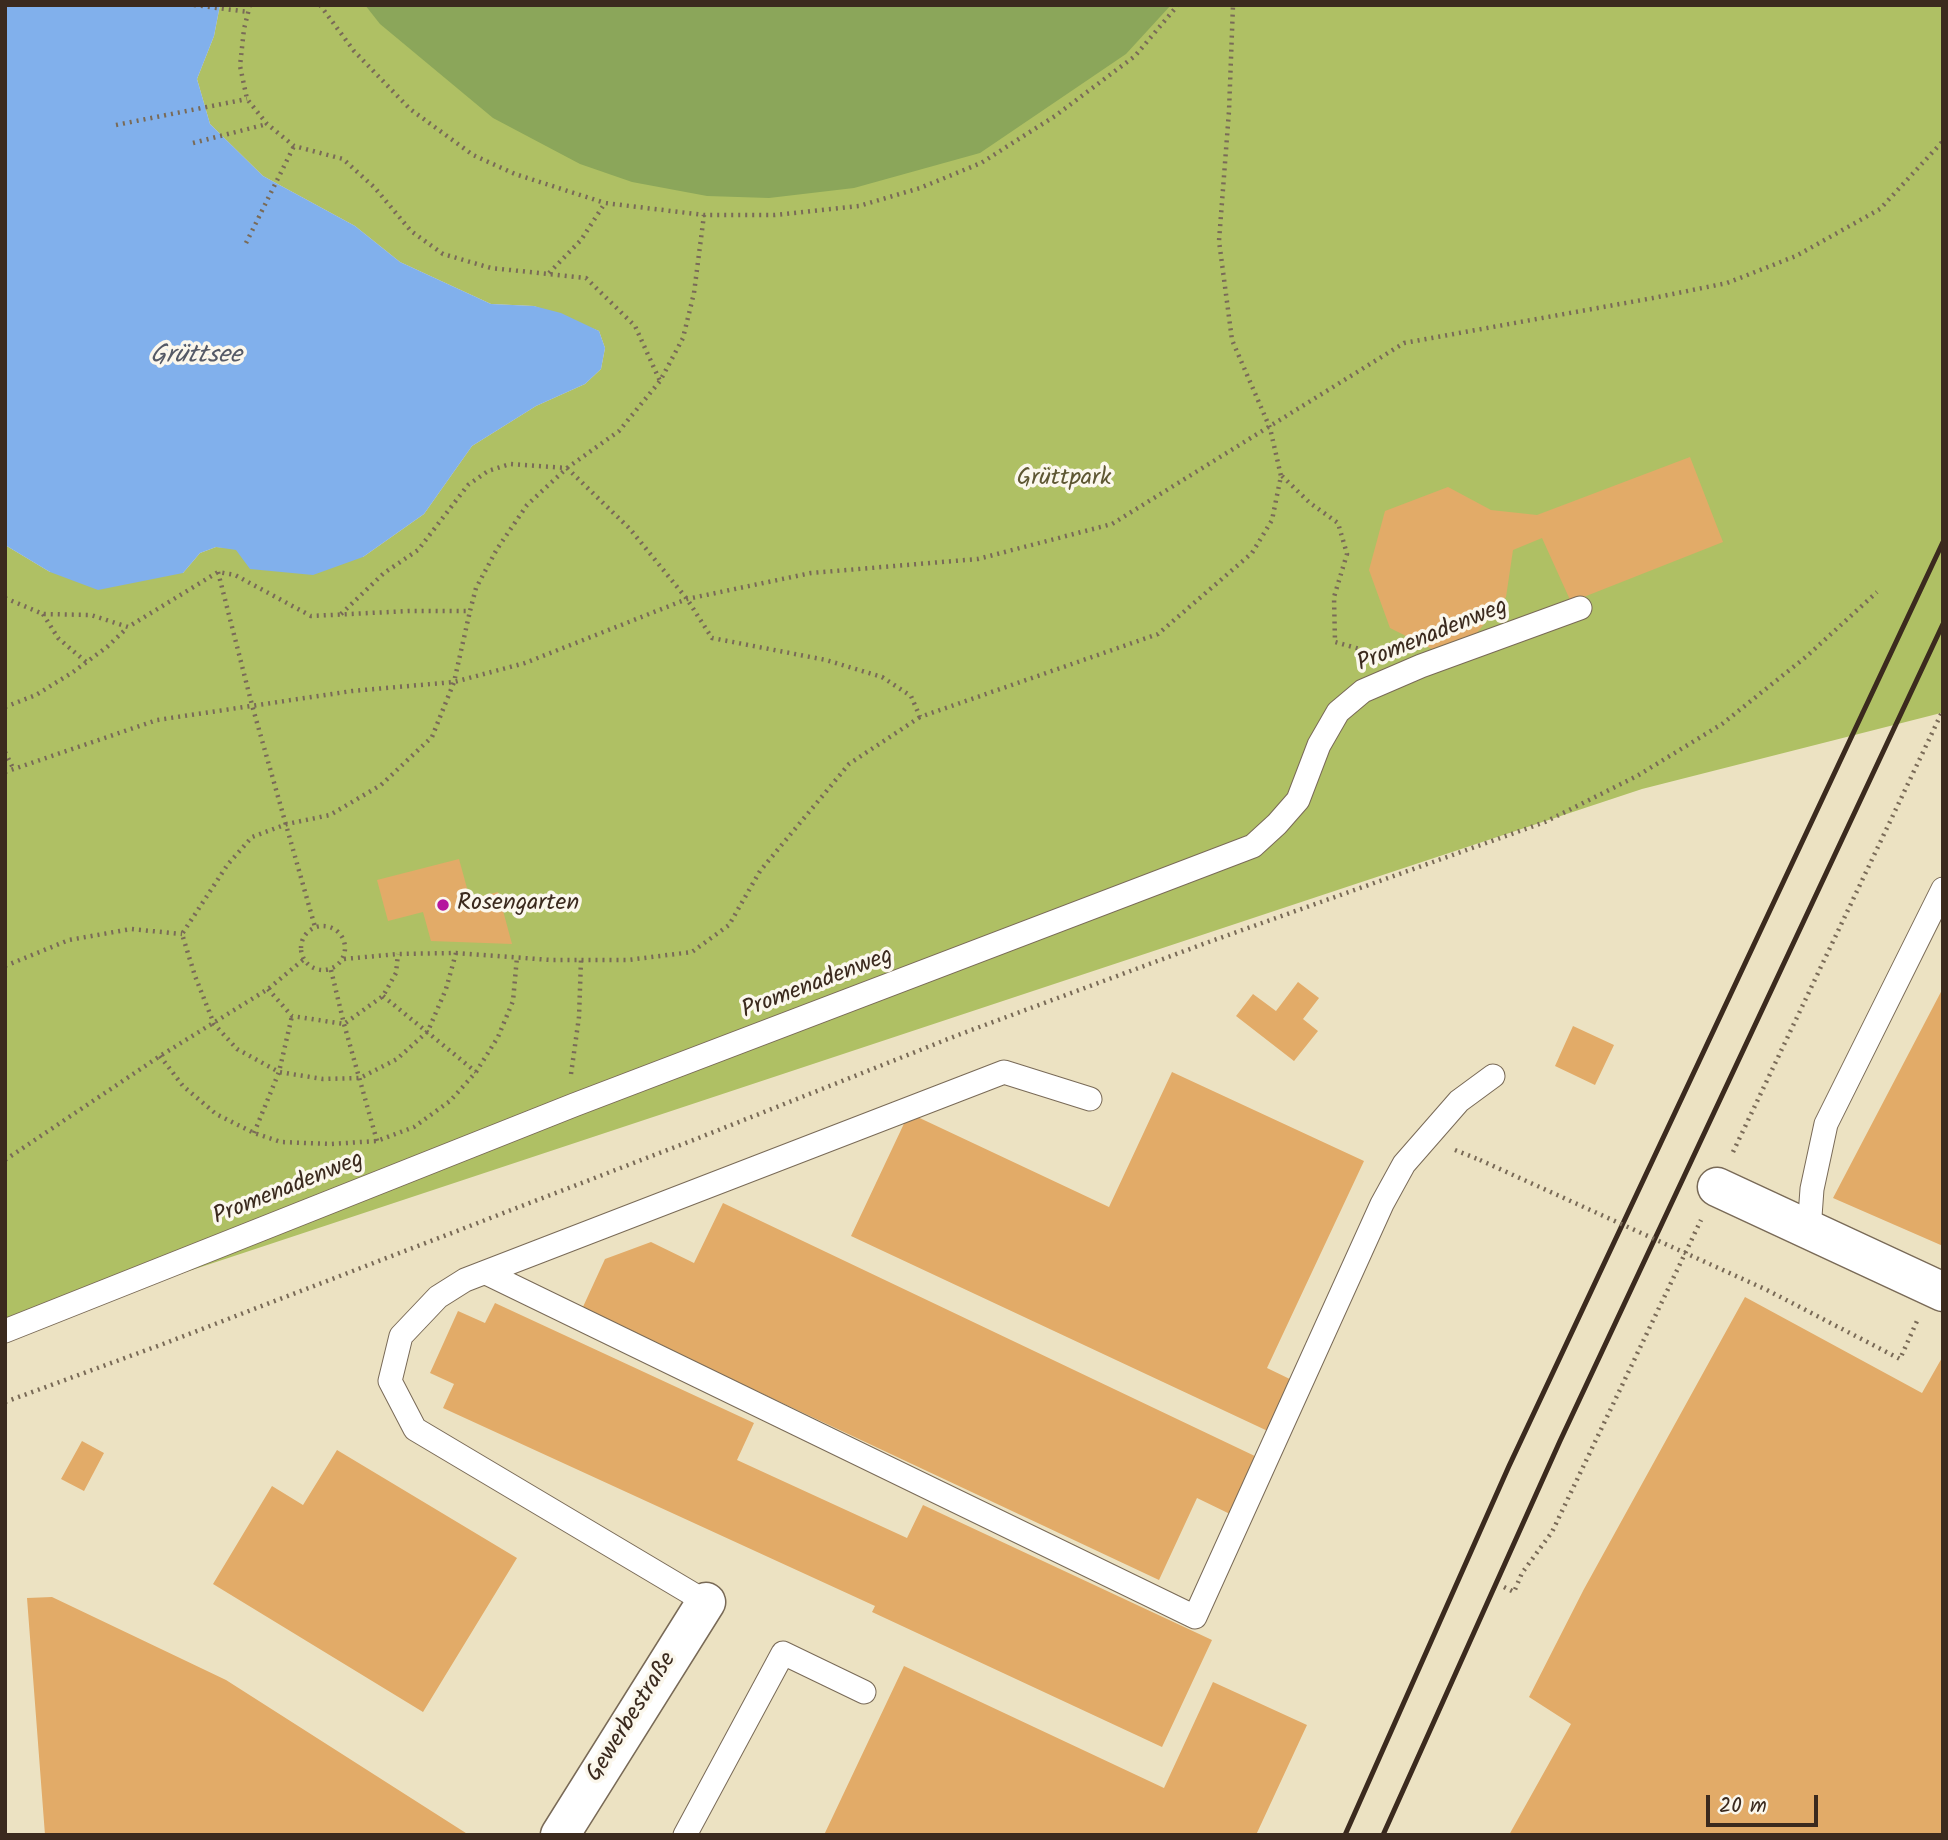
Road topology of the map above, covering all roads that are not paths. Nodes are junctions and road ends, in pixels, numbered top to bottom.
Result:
1 (1580, 608) dead end
2 (1943, 889) edge
3 (1493, 1076) dead end
4 (1090, 1099) dead end
5 (1717, 1187) road end
6 (1810, 1230) junction
7 (486, 1273) junction
8 (1938, 1290) edge
9 (5, 1331) edge
10 (706, 1602) joint
11 (864, 1692) dead end
12 (561, 1835) edge
13 (685, 1835) edge

1 - 9 lane, Promenadenweg
2 - 6 lane
3 - 7 lane
4 - 7 lane
5 - 6 street
6 - 8 street
7 - 10 lane
10 - 12 street, Gewerbestraße
11 - 13 lane

